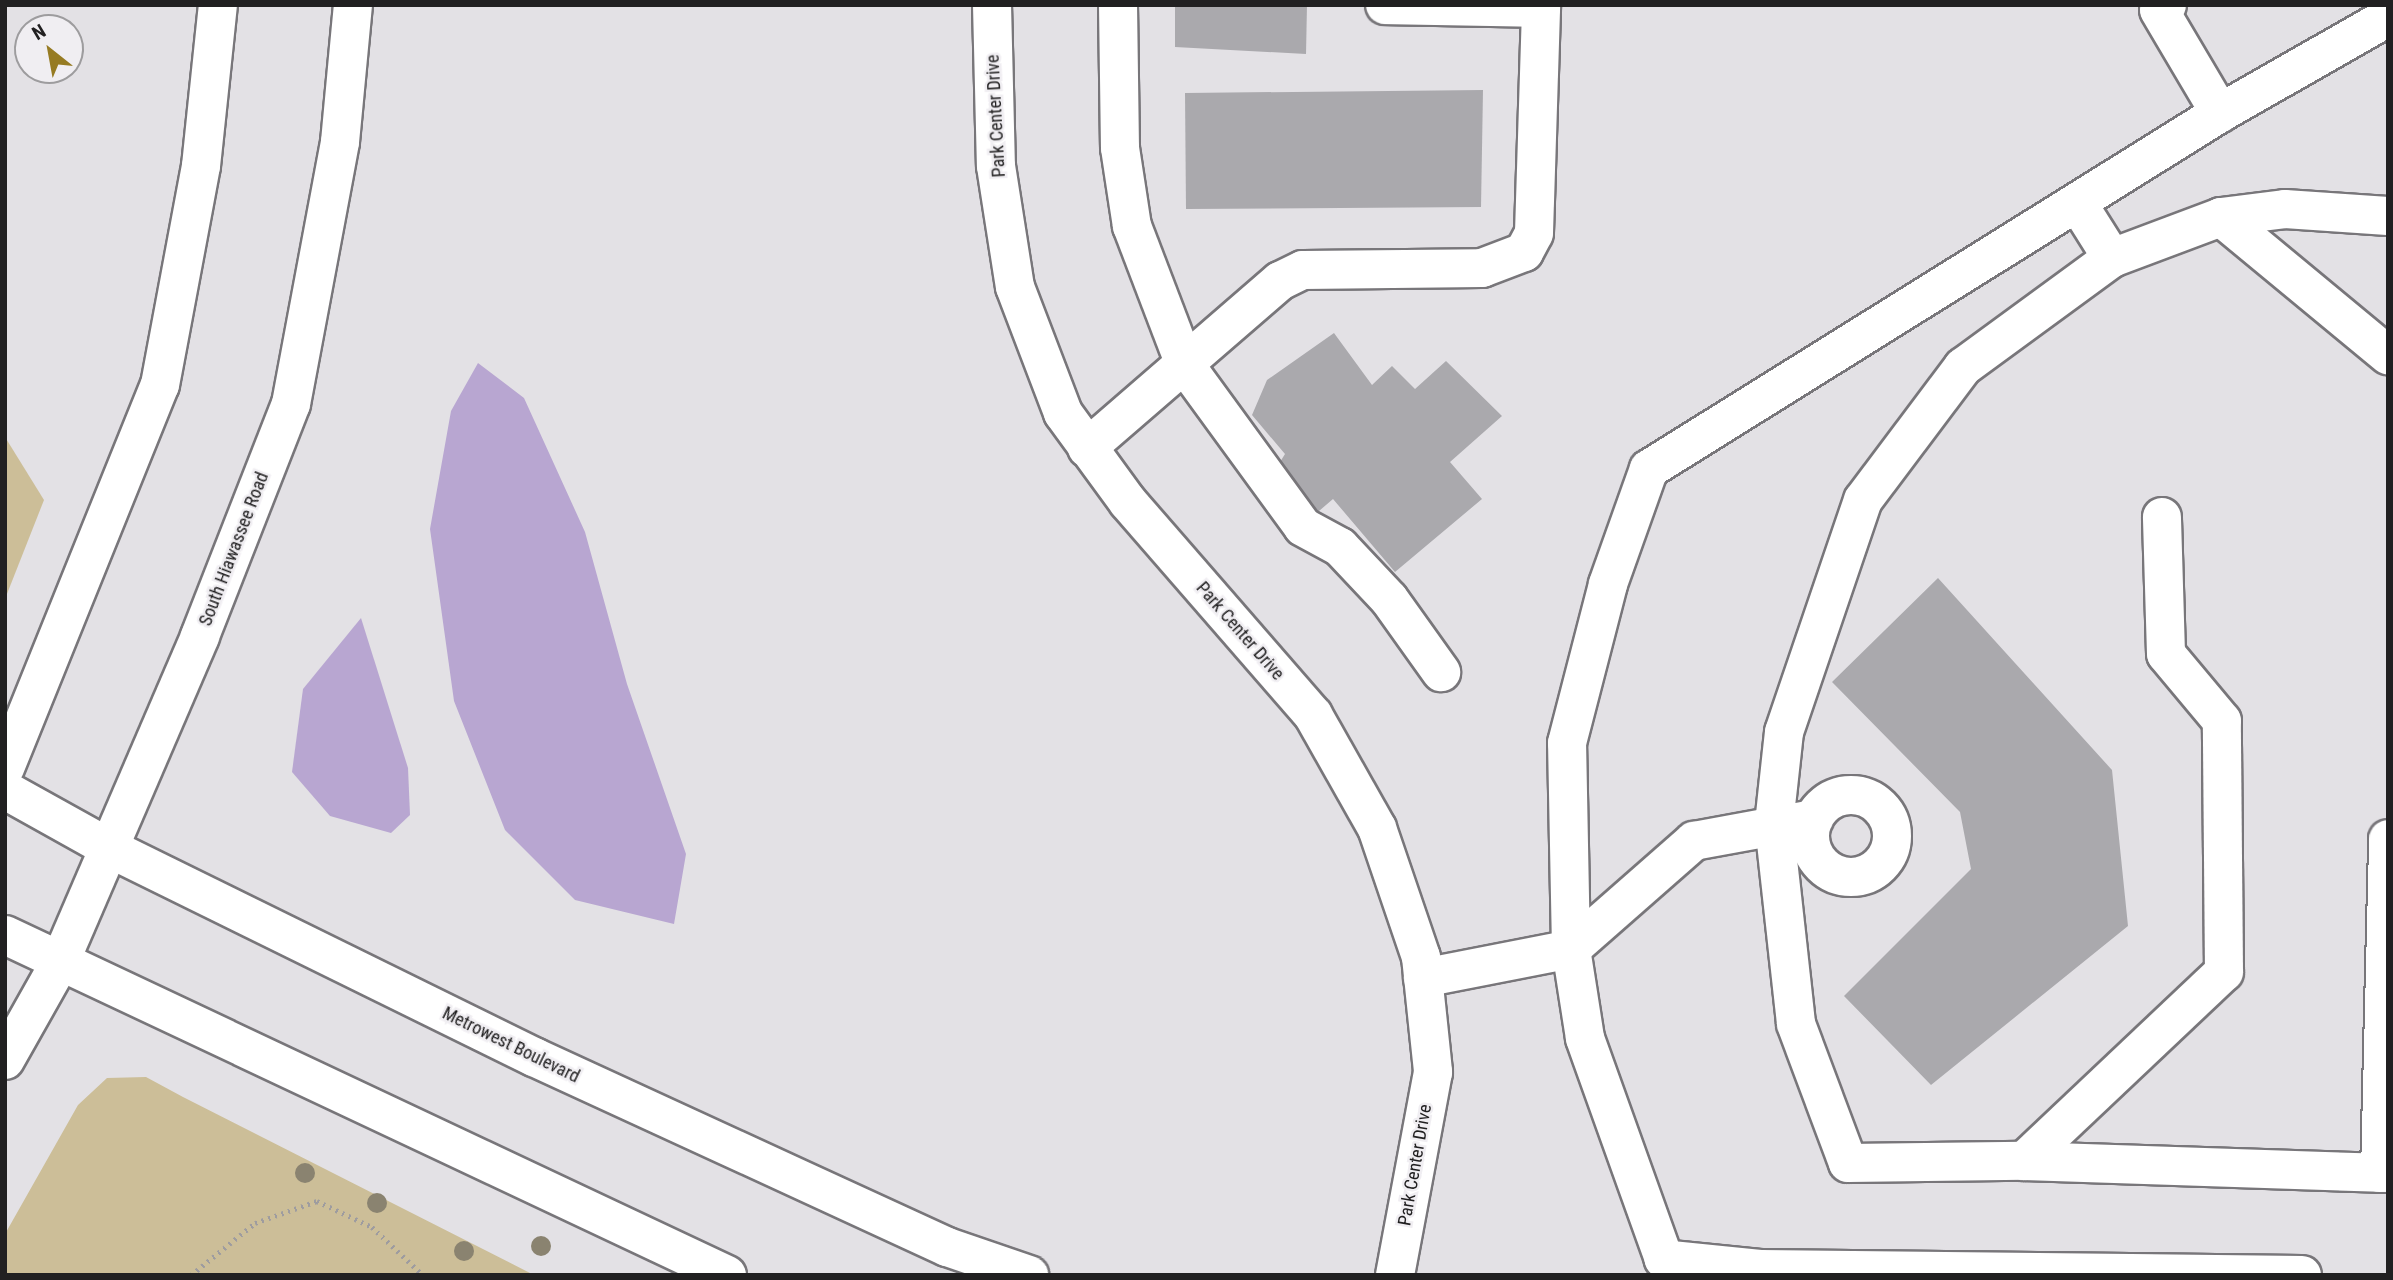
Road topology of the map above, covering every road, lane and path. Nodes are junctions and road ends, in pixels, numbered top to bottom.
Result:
1 (218, 5) edge
2 (353, 5) edge
3 (992, 5) edge
4 (1118, 5) edge
5 (1385, 5) edge
6 (2167, 5) edge
7 (2388, 17) edge
8 (2220, 113) junction
9 (2078, 204) junction
10 (2388, 216) edge
11 (2221, 217) junction
12 (2112, 258) junction
13 (2388, 355) edge
14 (1185, 365) junction
15 (1087, 448) junction
16 (2162, 517) dead end
17 (1440, 672) dead end
18 (5, 768) edge
19 (5, 790) edge
20 (1814, 819) dead end
21 (1774, 824) junction
22 (2388, 839) edge
23 (109, 848) junction
24 (5, 934) edge
25 (1571, 949) junction
26 (59, 964) junction
27 (1423, 978) junction
28 (5, 1060) edge
29 (2024, 1161) junction
30 (2384, 1173) edge
31 (191, 1275) edge
32 (423, 1275) edge
33 (727, 1275) edge
34 (1029, 1275) edge
35 (1395, 1275) edge
36 (2302, 1275) edge

1 - 18 street
2 - 23 street, South Hiawassee Road
3 - 15 street, Park Center Drive
4 - 14 street
5 - 14 street
6 - 8 street
7 - 8 street
8 - 9 street
9 - 12 street
9 - 25 street
10 - 11 street
11 - 12 street
11 - 13 street
12 - 21 street
14 - 15 street
14 - 17 street
15 - 27 street, Park Center Drive
16 - 29 street
19 - 23 street, Metrowest Boulevard
20 - 21 street
21 - 25 street
21 - 29 street
22 - 30 street
23 - 26 street, South Hiawassee Road
23 - 34 street, Metrowest Boulevard
24 - 26 street
25 - 27 street
25 - 36 street
26 - 28 street, South Hiawassee Road
26 - 33 street
27 - 35 street, Park Center Drive
29 - 30 street
31 - 32 path

